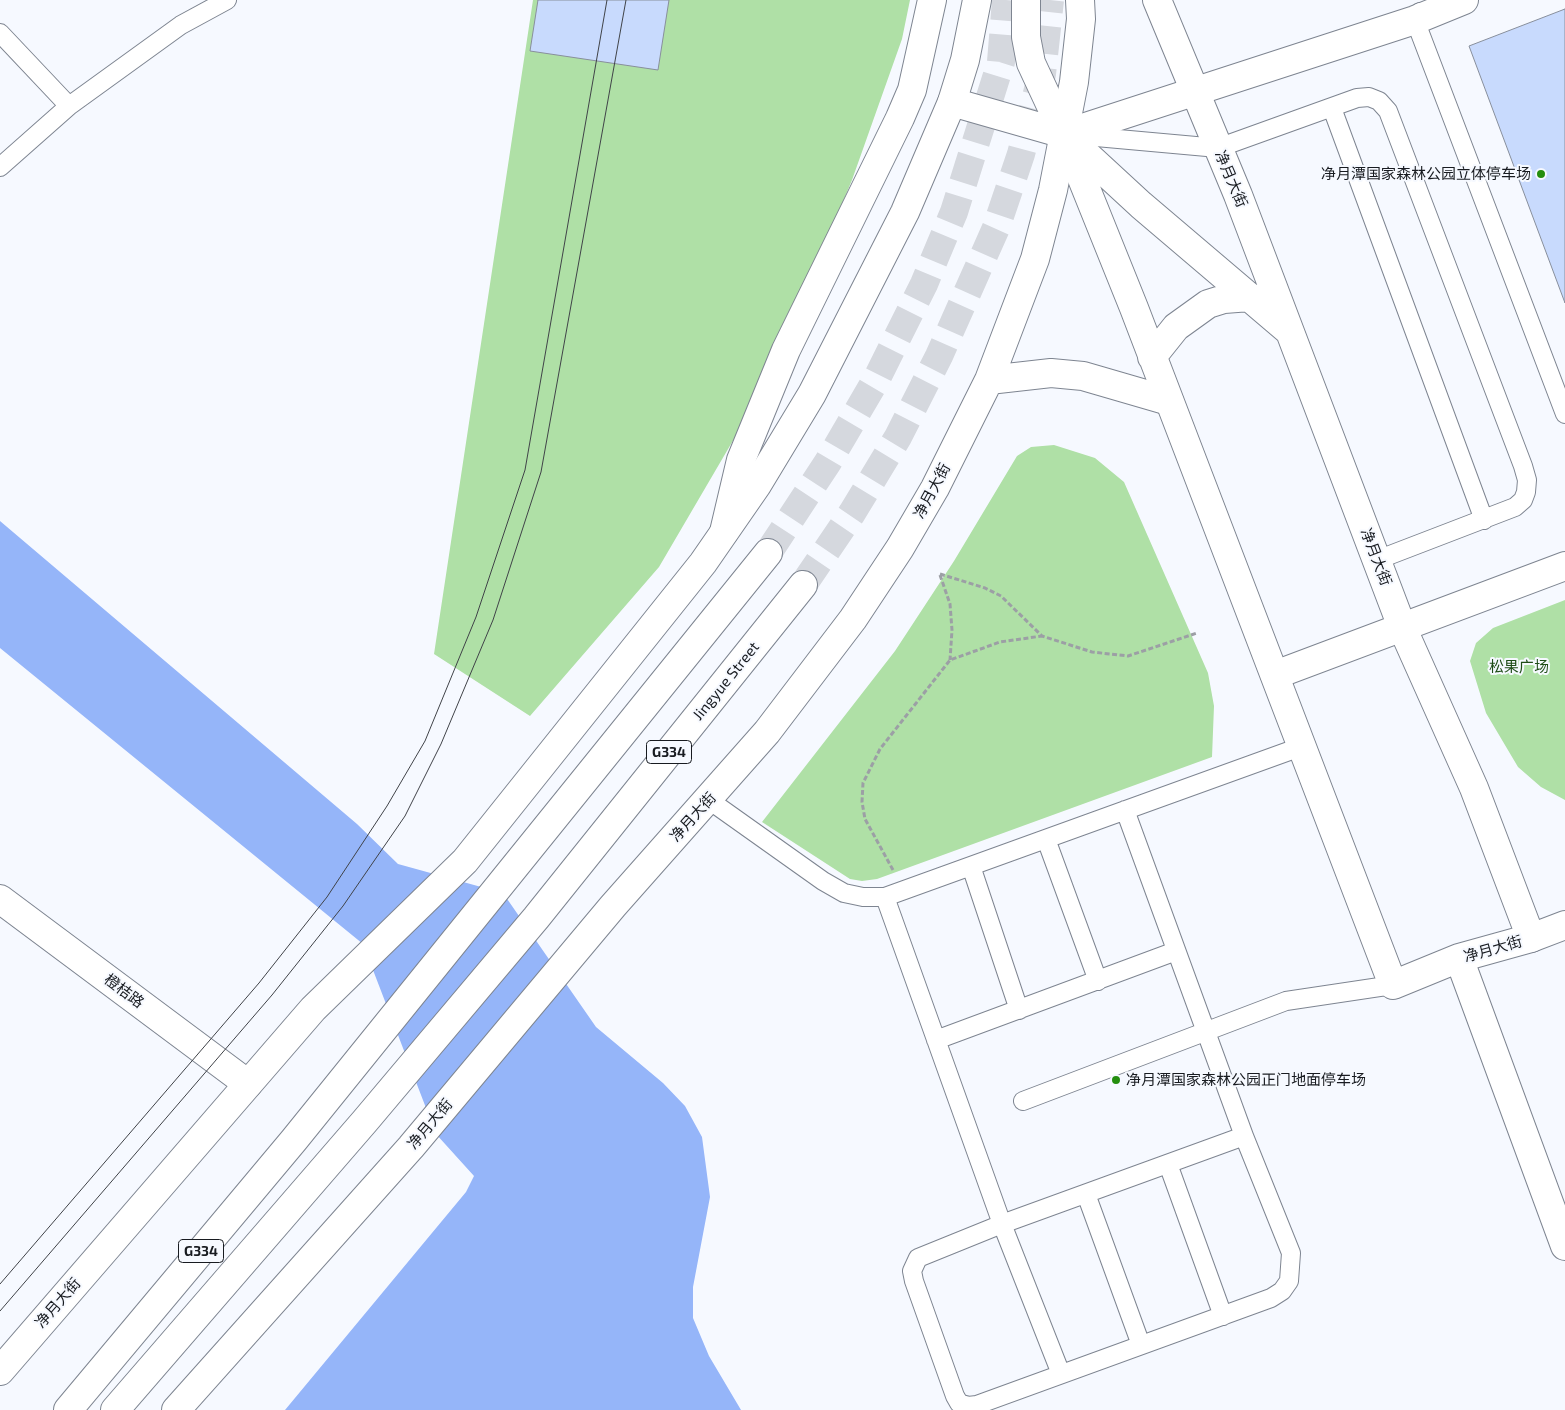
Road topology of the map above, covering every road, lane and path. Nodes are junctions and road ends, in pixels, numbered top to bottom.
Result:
1 (227, 0) edge
2 (932, 0) edge
3 (977, 0) edge
4 (1026, 0) edge
5 (1080, 0) edge
6 (1157, 0) edge
7 (1464, 0) edge
8 (1422, 10) edge
9 (0, 33) edge
10 (1194, 92) junction
11 (952, 102) junction
12 (69, 106) junction
13 (1332, 108) junction
14 (1064, 134) junction
15 (1218, 148) junction
16 (0, 167) edge
17 (1250, 298) junction
18 (1291, 333) junction
19 (1152, 357) junction
20 (989, 380) junction
21 (1169, 401) junction
22 (1565, 414) edge
23 (1484, 520) junction
24 (724, 532) junction
25 (768, 553) tunnel mouth
26 (1377, 560) junction
27 (1565, 566) edge
28 (803, 585) tunnel mouth
29 (1402, 627) junction
30 (1197, 633) dead end
31 (1042, 636) junction
32 (950, 660) junction
33 (1276, 675) junction
34 (1302, 746) junction
35 (709, 800) junction
36 (1125, 810) junction
37 (1046, 839) junction
38 (971, 866) junction
39 (905, 890) junction
40 (885, 897) junction
41 (0, 899) edge
42 (1565, 925) edge
43 (1530, 938) junction
44 (1176, 951) junction
45 (1459, 958) junction
46 (1098, 981) junction
47 (1393, 985) junction
48 (1019, 1010) junction
49 (1206, 1032) junction
50 (936, 1040) junction
51 (248, 1084) junction
52 (1022, 1101) dead end
53 (1244, 1136) junction
54 (1168, 1164) junction
55 (1086, 1194) junction
56 (1002, 1224) junction
57 (1565, 1246) edge
58 (1223, 1316) junction
59 (1141, 1346) junction
60 (0, 1371) edge
61 (1061, 1374) junction
62 (68, 1410) edge
63 (115, 1410) edge
64 (176, 1410) edge

1 - 12 lane
2 - 24 main road, 净月大街
3 - 11 main road, 净月大街
4 - 14 main road
5 - 14 main road, 净月大街
6 - 10 main road, 净月大街
7 - 8 main road
8 - 10 main road
8 - 22 lane
9 - 12 lane
10 - 14 main road
10 - 15 main road, 净月大街
11 - 14 main road
11 - 24 main road, 净月大街
12 - 16 lane
13 - 15 lane
13 - 23 lane
13 - 23 lane
14 - 15 lane
14 - 17 main road
14 - 19 main road
14 - 20 main road, 净月大街
15 - 18 main road, 净月大街
17 - 18 main road
17 - 19 main road
18 - 26 main road, 净月大街
19 - 21 main road
20 - 21 main road
20 - 35 main road, 净月大街
21 - 33 main road
23 - 26 lane
24 - 51 main road, 净月大街
25 - 62 main road, G334
26 - 29 main road, 净月大街
27 - 29 main road
28 - 63 main road, Jingyue Street / G334
29 - 33 main road
29 - 43 main road, 净月大街
30 - 31 path
31 - 32 path
31 - 32 path
32 - 39 path
33 - 34 main road
34 - 36 lane
34 - 47 main road
35 - 40 lane
35 - 64 main road, 净月大街
36 - 37 lane
36 - 44 lane
37 - 38 lane
37 - 46 lane
38 - 39 lane
38 - 48 lane
39 - 40 lane
40 - 50 lane
41 - 51 main road, 橙桔路
42 - 43 main road
43 - 45 main road, 净月大街
44 - 46 lane
44 - 49 lane
45 - 47 main road, 净月大街
45 - 57 main road
46 - 48 lane
47 - 49 lane
48 - 50 lane
49 - 52 lane
49 - 53 lane
50 - 56 lane
51 - 60 main road, 净月大街
53 - 54 lane
53 - 58 lane
54 - 55 lane
54 - 58 lane
55 - 56 lane
55 - 59 lane
56 - 61 lane
56 - 61 lane
58 - 59 lane
59 - 61 lane

